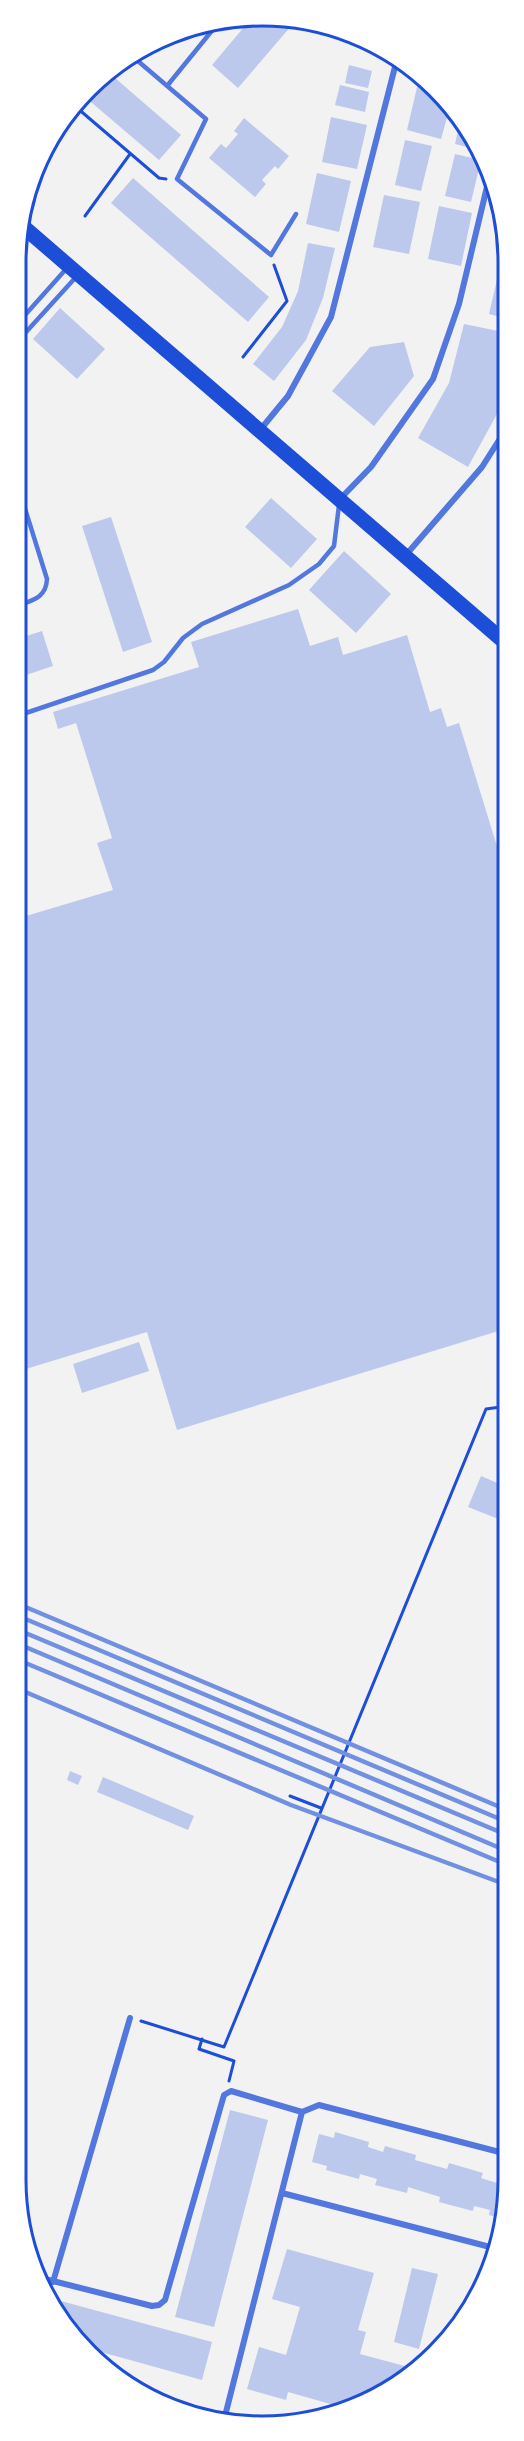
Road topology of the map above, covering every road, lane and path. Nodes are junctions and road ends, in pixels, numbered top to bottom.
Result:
1 (212, 31) edge
2 (138, 61) edge
3 (395, 66) edge
4 (167, 86) junction
5 (80, 111) edge
6 (130, 154) junction
7 (177, 179) junction
8 (487, 188) edge
9 (296, 214) dead end
10 (85, 216) dead end
11 (28, 230) edge
12 (271, 255) junction
13 (74, 270) junction
14 (26, 315) edge
15 (26, 331) edge
16 (243, 357) dead end
17 (260, 431) junction
18 (498, 442) edge
19 (340, 499) junction
20 (26, 512) edge
21 (404, 556) junction
22 (26, 603) edge
23 (498, 636) edge
24 (26, 713) edge
25 (498, 1407) edge
26 (290, 1796) dead end
27 (321, 1808) junction
28 (130, 2018) joint
29 (202, 2039) junction
30 (227, 2092) junction
31 (302, 2112) junction
32 (498, 2152) edge
33 (282, 2193) junction
34 (488, 2247) edge
35 (49, 2281) edge
36 (53, 2282) junction
37 (226, 2412) edge

1 - 4 lane
2 - 4 lane
3 - 17 street
4 - 7 lane
5 - 6 path
6 - 7 path
6 - 10 path
7 - 12 lane
8 - 19 street
9 - 12 lane
11 - 13 main road
12 - 16 path
13 - 14 lane
13 - 15 lane
13 - 17 main road
17 - 19 main road
18 - 21 street
19 - 21 main road
19 - 24 lane
20 - 22 lane
21 - 23 main road
25 - 27 path
26 - 27 path
27 - 29 path
28 - 29 path
28 - 36 street
29 - 30 path
30 - 31 street
30 - 36 street
31 - 32 street
31 - 33 street
33 - 34 street
33 - 37 street
35 - 36 street

